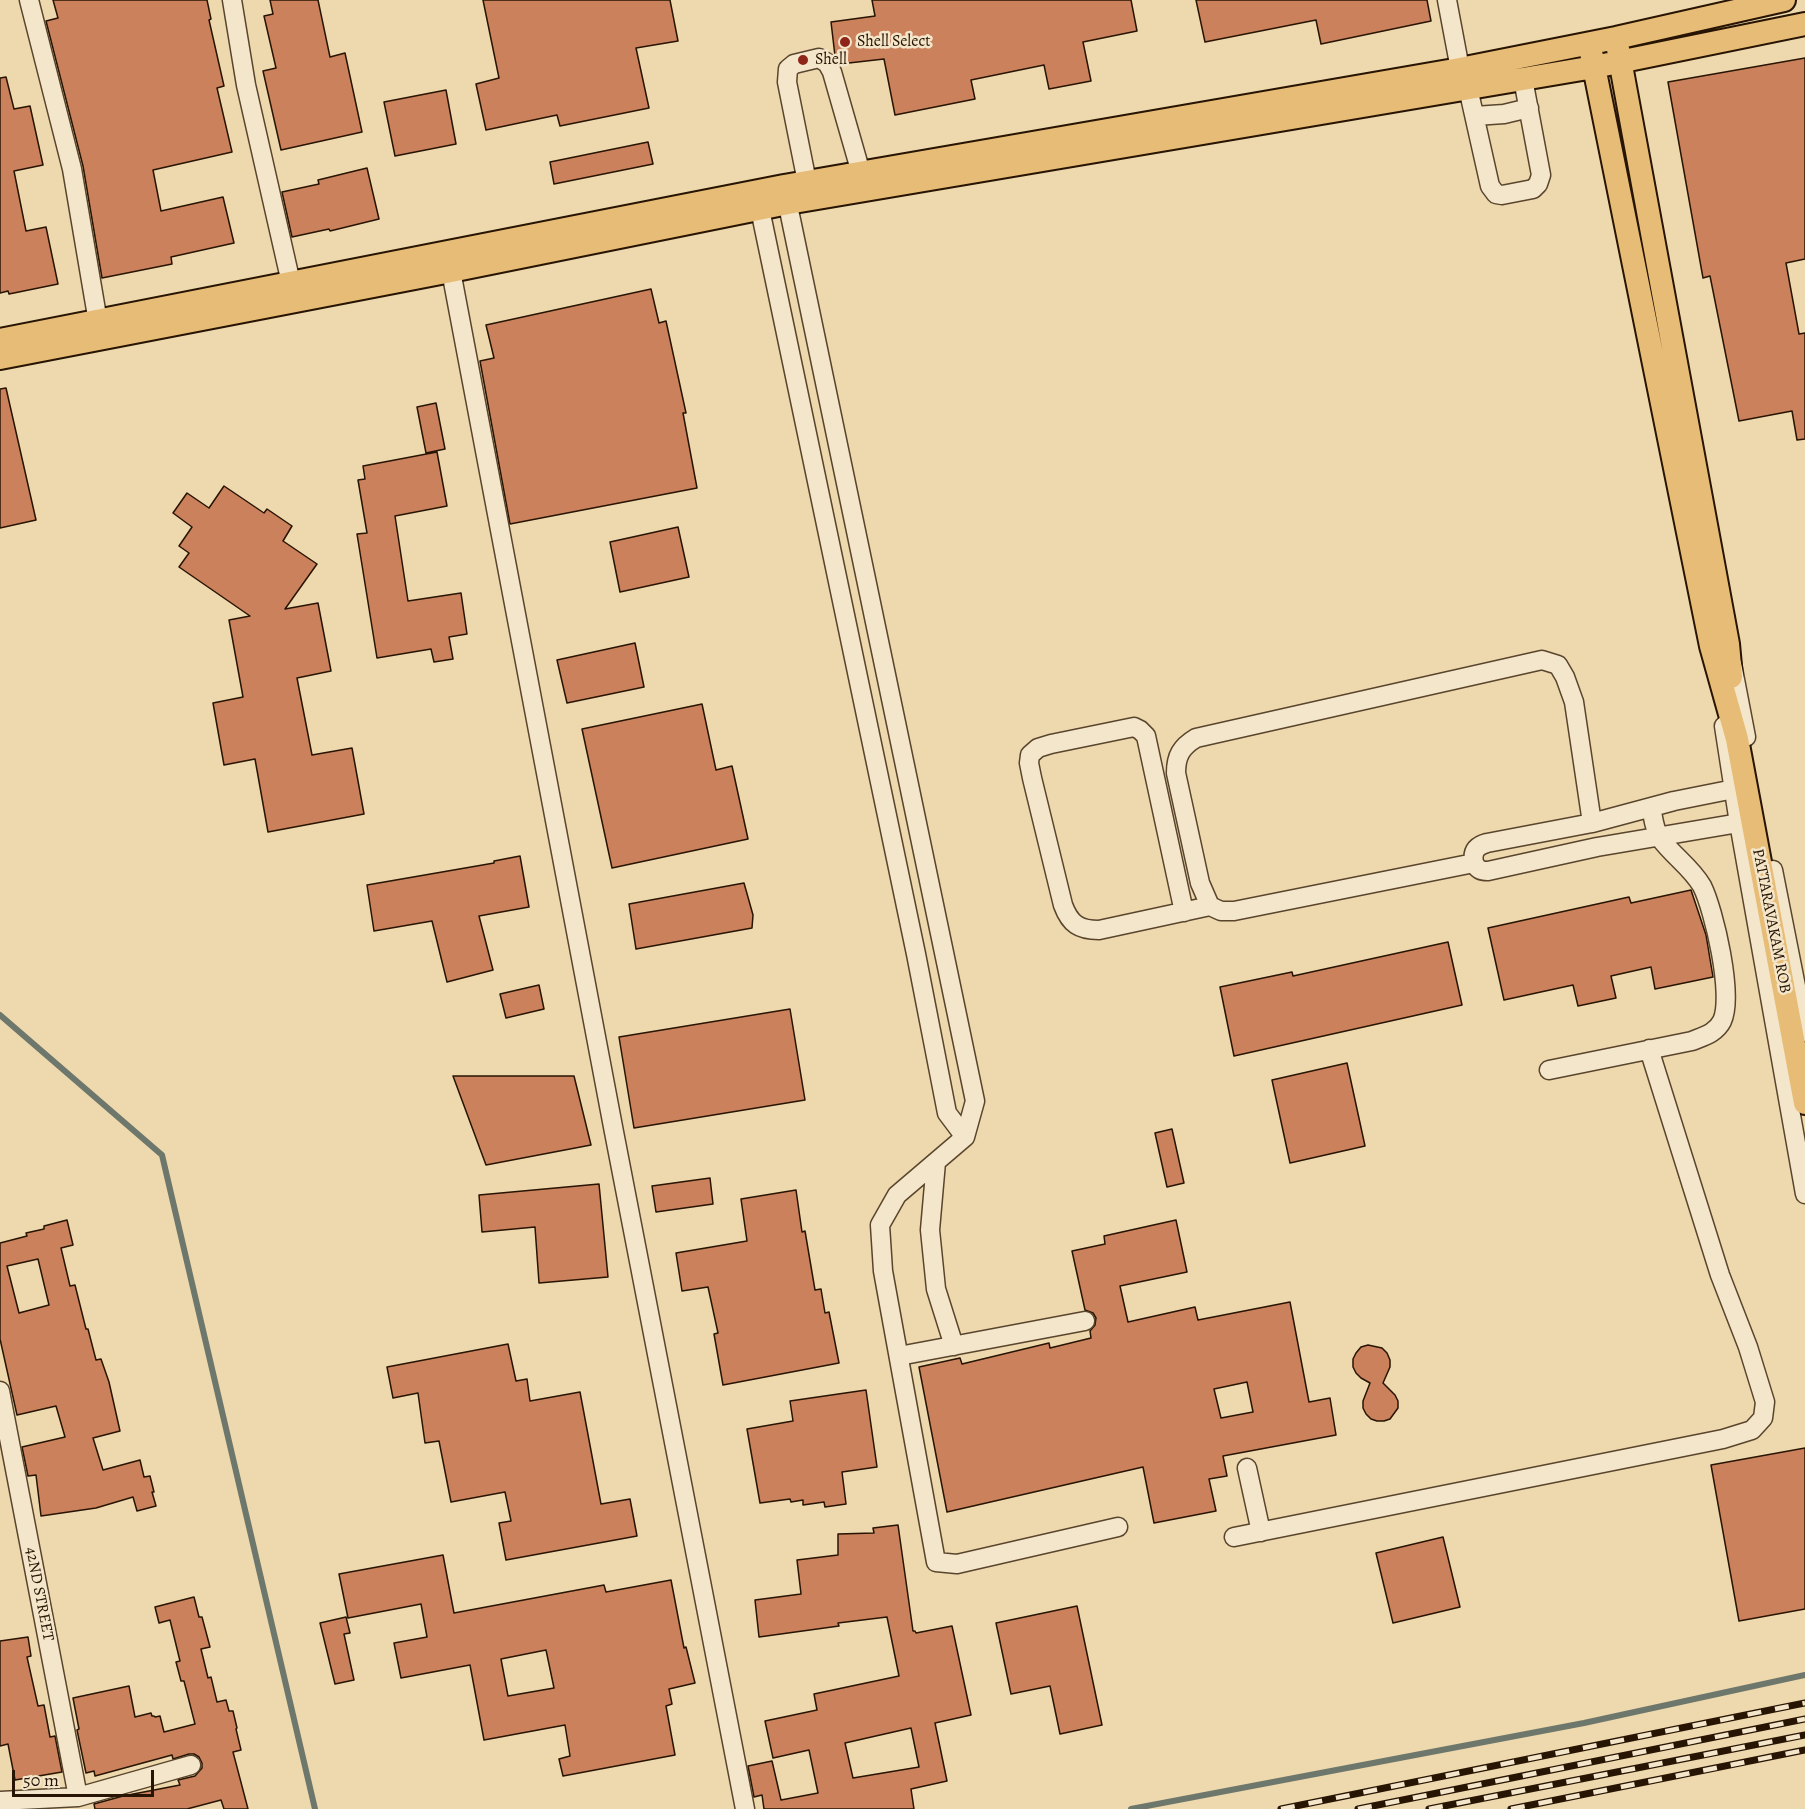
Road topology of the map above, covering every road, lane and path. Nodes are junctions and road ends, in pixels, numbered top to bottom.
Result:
1 (29, 0) edge
2 (231, 0) edge
3 (1447, 0) edge
4 (1784, 0) edge
5 (1805, 24) edge
6 (1616, 38) junction
7 (1589, 44) junction
8 (1621, 61) junction
9 (1594, 67) junction
10 (1464, 78) junction
11 (1523, 79) junction
12 (1529, 108) junction
13 (1474, 117) junction
14 (861, 173) junction
15 (807, 182) junction
16 (786, 194) junction
17 (758, 200) junction
18 (450, 261) junction
19 (291, 283) junction
20 (98, 322) junction
21 (0, 340) edge
22 (0, 358) edge
23 (855, 524) junction
24 (827, 530) junction
25 (1720, 645) junction
26 (1734, 789) junction
27 (1651, 807) junction
28 (1592, 823) junction
29 (1739, 823) junction
30 (1658, 836) junction
31 (1474, 863) junction
32 (1210, 906) junction
33 (1184, 912) junction
34 (944, 949) junction
35 (916, 954) junction
36 (1800, 985) edge
37 (1805, 1032) edge
38 (1649, 1049) junction
39 (1549, 1070) dead end
40 (1805, 1103) edge
41 (965, 1137) junction
42 (936, 1162) junction
43 (1805, 1194) edge
44 (1085, 1321) dead end
45 (954, 1346) junction
46 (899, 1356) junction
47 (0, 1391) edge
48 (1247, 1468) dead end
49 (1118, 1527) dead end
50 (1261, 1532) junction
51 (1234, 1538) dead end
52 (191, 1765) dead end
53 (78, 1797) junction
54 (0, 1801) edge
55 (746, 1809) edge

1 - 20 street
2 - 19 street
3 - 10 street
4 - 6 main road
5 - 8 main road
6 - 7 main road
6 - 8 main road
7 - 9 main road
7 - 10 main road
8 - 9 main road
8 - 25 main road
9 - 11 main road
9 - 25 main road
10 - 11 main road
10 - 13 street
10 - 14 main road
10 - 16 main road
11 - 12 street
12 - 13 street
12 - 13 street
14 - 15 main road
14 - 15 street
15 - 16 main road
16 - 17 main road
16 - 23 street
17 - 18 main road
17 - 24 street
18 - 19 main road
18 - 22 main road
18 - 55 street
19 - 20 main road
20 - 21 main road
23 - 24 street
23 - 34 street
24 - 35 street
25 - 26 street
25 - 36 street
25 - 40 main road, PATTARAVAKAM ROB
26 - 27 street
26 - 29 street
27 - 28 street
27 - 30 street
28 - 31 street
28 - 32 street
29 - 30 street
29 - 43 street
30 - 31 street
30 - 38 street
31 - 32 street
32 - 33 street
33 - 33 street
34 - 35 street
34 - 41 street
35 - 41 street
36 - 37 street
38 - 39 street
38 - 50 street
41 - 42 street
42 - 45 street
42 - 46 street
44 - 45 street
45 - 46 street
46 - 49 street
47 - 53 street, 42ND STREET
48 - 50 street
50 - 51 street
52 - 53 street
53 - 54 street

